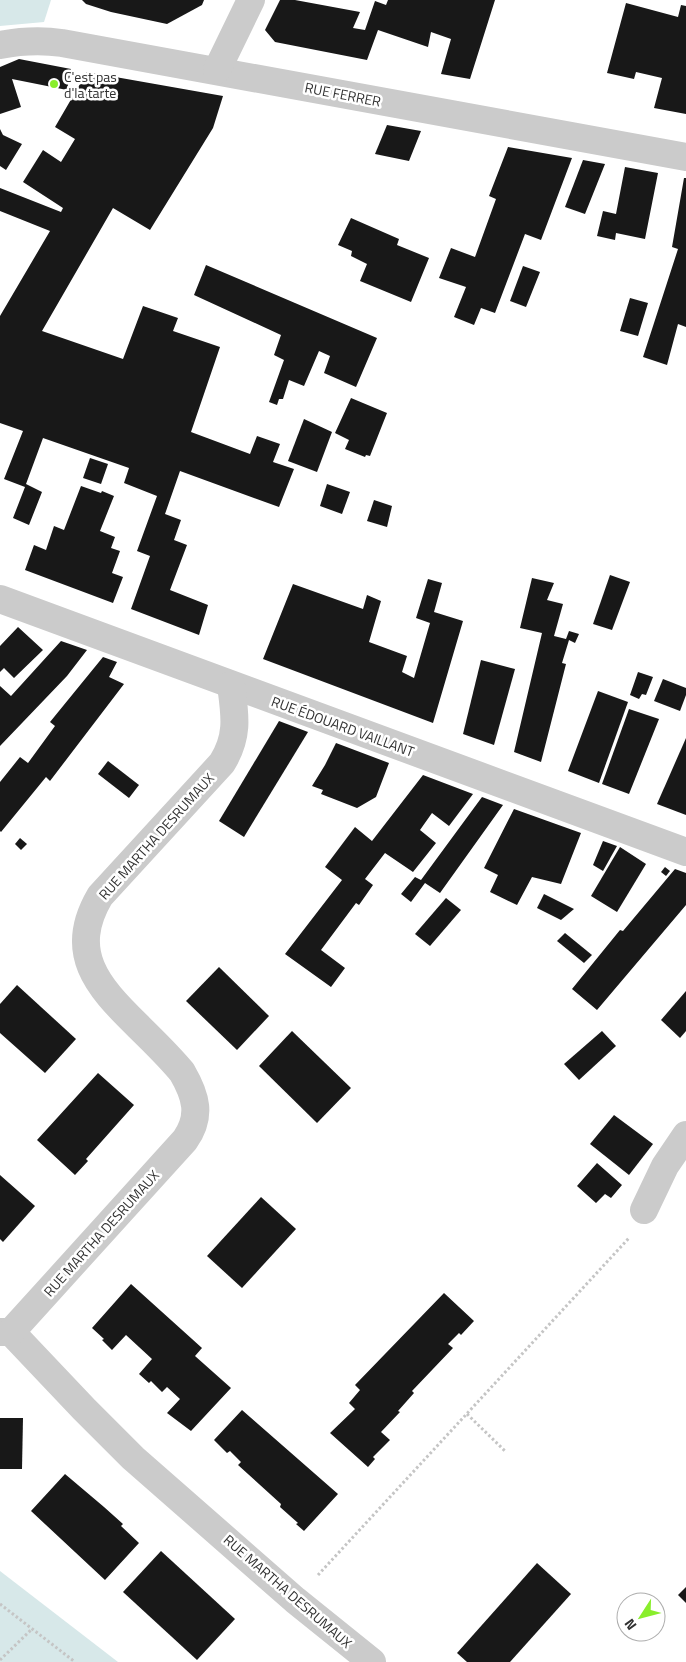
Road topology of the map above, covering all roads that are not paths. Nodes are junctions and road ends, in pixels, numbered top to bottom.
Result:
1 (251, 0) edge
2 (0, 45) edge
3 (217, 70) junction
4 (686, 158) edge
5 (0, 600) edge
6 (231, 685) junction
7 (686, 852) edge
8 (686, 1135) edge
9 (644, 1210) road end
10 (5, 1332) edge
11 (372, 1662) edge

1 - 3 street
2 - 3 street, RUE FERRER
3 - 4 street, RUE FERRER
5 - 6 street, RUE ÉDOUARD VAILLANT
6 - 7 street, RUE ÉDOUARD VAILLANT
6 - 10 street, RUE MARTHA DESRUMAUX
8 - 9 street
10 - 11 street, RUE MARTHA DESRUMAUX

